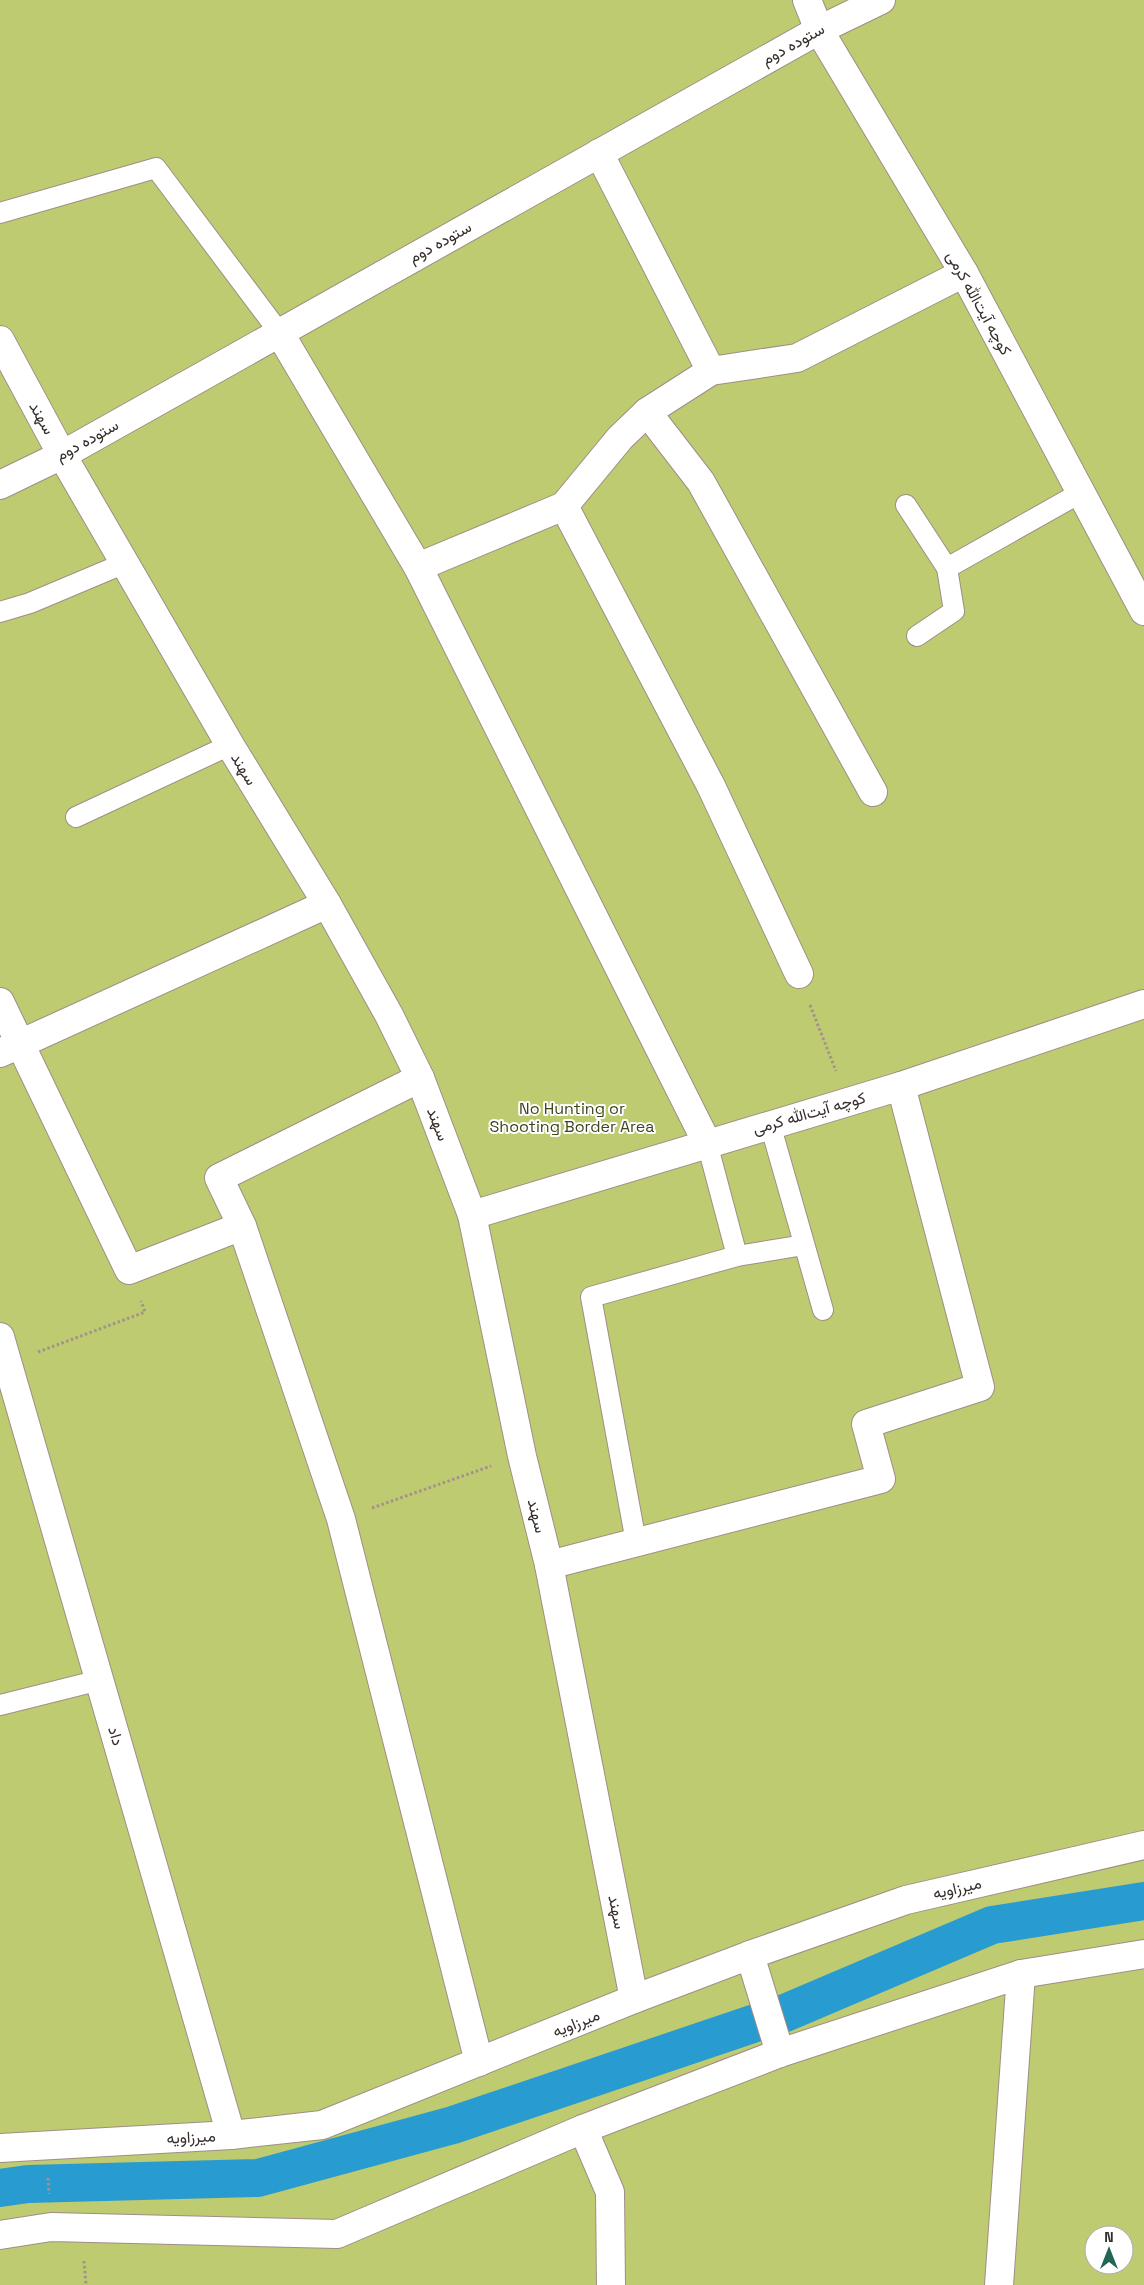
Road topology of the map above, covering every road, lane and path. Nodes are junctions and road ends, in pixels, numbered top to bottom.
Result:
1 (807, 0) edge
2 (880, 0) edge
3 (819, 30) junction
4 (599, 153) junction
5 (0, 213) edge
6 (964, 273) junction
7 (279, 332) junction
8 (0, 340) edge
9 (712, 371) junction
10 (647, 412) junction
11 (62, 455) junction
12 (0, 486) edge
13 (1080, 493) junction
14 (906, 505) dead end
15 (564, 506) junction
16 (125, 563) junction
17 (418, 566) junction
18 (947, 568) junction
19 (1144, 611) edge
20 (0, 612) edge
21 (917, 636) dead end
22 (230, 745) junction
23 (873, 792) dead end
24 (76, 817) dead end
25 (327, 904) junction
26 (798, 974) joint
27 (0, 1002) edge
28 (1144, 1004) edge
29 (10, 1048) edge
30 (420, 1078) junction
31 (901, 1086) junction
32 (847, 1102) junction
33 (770, 1124) junction
34 (707, 1143) junction
35 (472, 1215) junction
36 (242, 1226) junction
37 (804, 1244) junction
38 (737, 1256) junction
39 (129, 1270) junction
40 (823, 1310) dead end
41 (0, 1337) edge
42 (7, 1364) junction
43 (522, 1456) junction
44 (341, 1519) junction
45 (636, 1542) junction
46 (549, 1565) junction
47 (100, 1680) junction
48 (0, 1705) edge
49 (1144, 1845) edge
50 (1144, 1954) edge
51 (750, 1955) junction
52 (1021, 1974) junction
53 (634, 1999) junction
54 (778, 2045) junction
55 (479, 2062) junction
56 (583, 2130) junction
57 (231, 2136) junction
58 (0, 2148) edge
59 (48, 2176) dead end
60 (50, 2201) dead end
61 (0, 2235) edge
62 (611, 2285) edge
63 (999, 2285) edge

1 - 3 street, کوچه آیت‌الله کرمی
2 - 3 street, ستوده دوم
3 - 4 street, ستوده دوم
3 - 6 street, کوچه آیت‌الله کرمی
4 - 7 street, ستوده دوم
4 - 9 street
5 - 7 lane
6 - 9 street
6 - 13 street, کوچه آیت‌الله کرمی
7 - 11 street, ستوده دوم
7 - 17 street
8 - 11 street, سهند
9 - 10 street
10 - 15 street
10 - 23 street
11 - 12 street, ستوده دوم
11 - 16 street, سهند
13 - 18 lane
13 - 19 street, کوچه آیت‌الله کرمی
14 - 18 lane
15 - 17 street
15 - 26 street
16 - 20 lane
16 - 22 street, سهند
17 - 34 street
18 - 21 lane
22 - 24 lane
22 - 25 street, سهند
25 - 29 street
25 - 30 street, سهند
26 - 32 path
27 - 29 street
28 - 31 street, کوچه آیت‌الله کرمی
29 - 39 street
30 - 35 street, سهند
30 - 36 street
31 - 32 street, کوچه آیت‌الله کرمی
31 - 45 street
32 - 33 street, کوچه آیت‌الله کرمی
33 - 34 street, کوچه آیت‌الله کرمی
33 - 37 lane
34 - 35 street, کوچه آیت‌الله کرمی
34 - 38 lane
35 - 43 street, سهند
36 - 39 street
36 - 44 street
37 - 38 lane
37 - 40 lane
38 - 45 lane
39 - 42 path
41 - 42 street, داد
42 - 47 street, داد
43 - 44 path
43 - 46 street, سهند
44 - 55 street
45 - 46 street
46 - 53 street, سهند
47 - 48 lane
47 - 57 street, داد
49 - 51 street, میرزاویه
50 - 52 street
51 - 53 street, میرزاویه
51 - 54 street
52 - 54 street
52 - 63 street
53 - 55 street, میرزاویه
54 - 56 street
55 - 57 street, میرزاویه
56 - 61 street
56 - 62 street
57 - 58 street, میرزاویه
59 - 60 path

